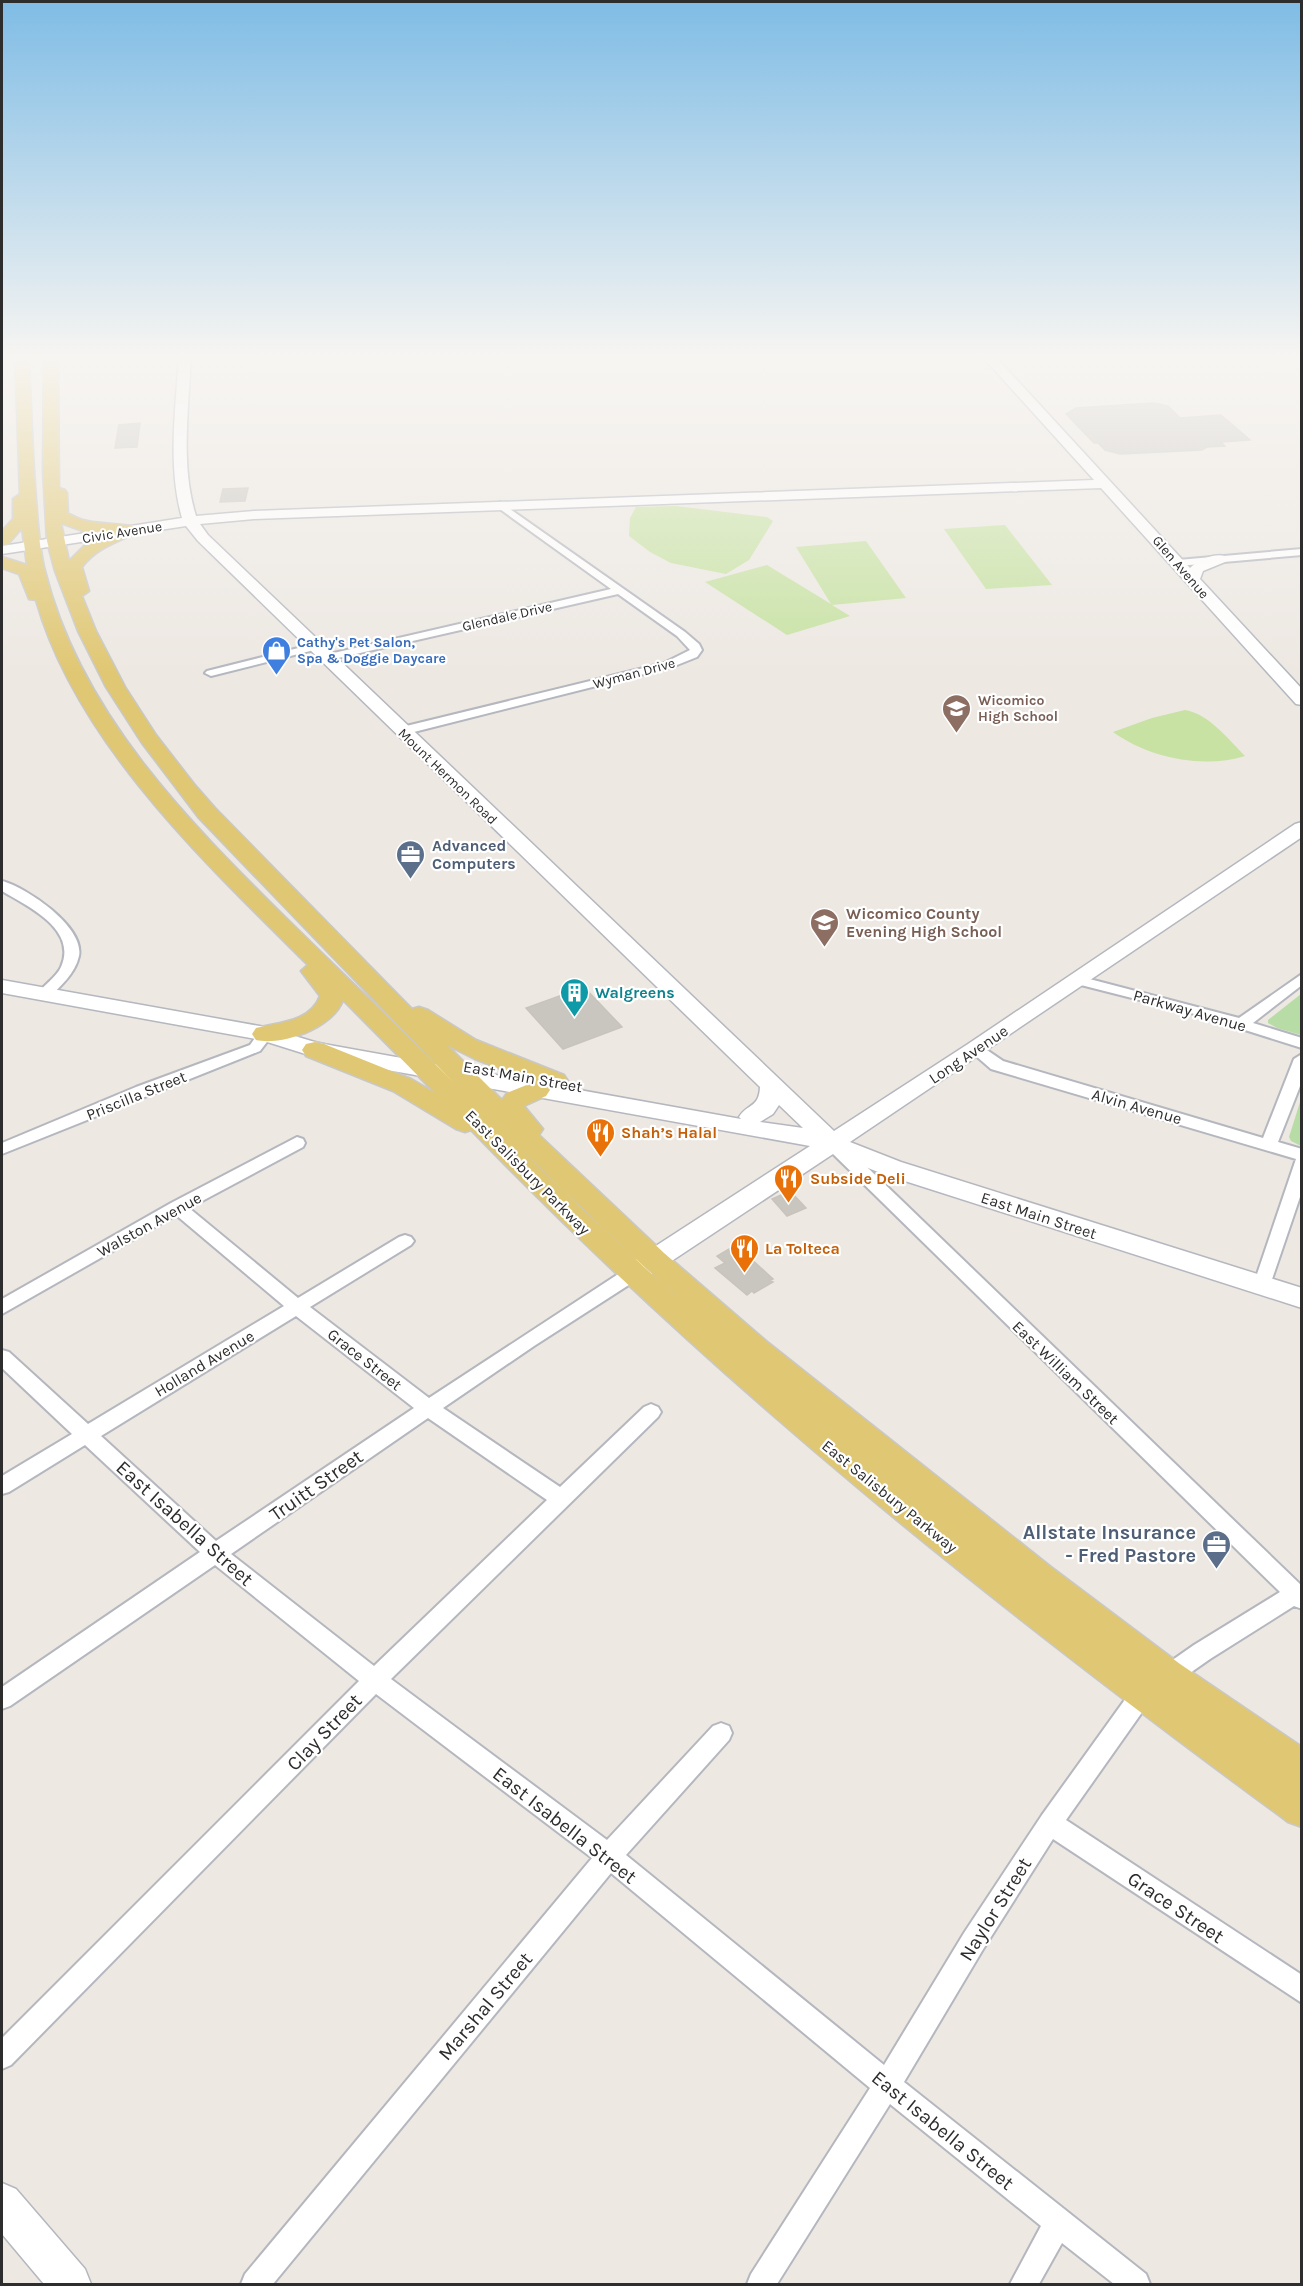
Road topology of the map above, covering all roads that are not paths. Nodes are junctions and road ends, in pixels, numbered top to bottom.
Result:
1 (51, 461) edge
2 (181, 461) edge
3 (1085, 461) edge
4 (26, 462) joint
5 (1088, 464) junction
6 (51, 470) junction
7 (1106, 484) junction
8 (1038, 487) junction
9 (500, 505) junction
10 (1127, 506) junction
11 (190, 521) junction
12 (130, 530) junction
13 (2, 540) edge
14 (56, 542) junction
15 (32, 545) junction
16 (2, 550) edge
17 (1302, 552) edge
18 (1220, 559) junction
19 (2, 561) edge
20 (1178, 562) junction
21 (1192, 580) junction
22 (618, 591) junction
23 (48, 609) junction
24 (86, 629) junction
25 (320, 652) junction
26 (211, 673) dead end
27 (1302, 700) edge
28 (402, 731) junction
29 (1302, 828) edge
30 (2, 885) edge
31 (285, 927) junction
32 (1302, 978) edge
33 (1078, 980) junction
34 (374, 983) junction
35 (2, 987) edge
36 (44, 995) junction
37 (1241, 1024) junction
38 (265, 1034) junction
39 (1302, 1043) edge
40 (976, 1049) junction
41 (315, 1050) junction
42 (1302, 1059) edge
43 (439, 1067) junction
44 (546, 1085) junction
45 (772, 1085) junction
46 (751, 1117) junction
47 (778, 1130) junction
48 (297, 1143) dead end
49 (496, 1143) junction
50 (832, 1143) junction
51 (1269, 1144) junction
52 (2, 1149) edge
53 (1302, 1155) edge
54 (549, 1161) junction
55 (1302, 1163) edge
56 (177, 1207) junction
57 (405, 1240) dead end
58 (643, 1267) junction
59 (1262, 1286) junction
60 (1302, 1298) edge
61 (2, 1307) edge
62 (297, 1307) junction
63 (2, 1357) edge
64 (428, 1408) junction
65 (651, 1412) dead end
66 (86, 1434) junction
67 (2, 1486) edge
68 (562, 1499) junction
69 (216, 1554) junction
70 (1298, 1597) edge
71 (1167, 1675) junction
72 (375, 1680) junction
73 (1142, 1694) junction
74 (2, 1699) edge
75 (721, 1733) dead end
76 (1302, 1769) edge
77 (1302, 1809) edge
78 (1050, 1823) junction
79 (609, 1856) junction
80 (1302, 1990) edge
81 (2, 2056) edge
82 (887, 2085) junction
83 (2, 2203) edge
84 (1058, 2223) junction
85 (70, 2284) edge
86 (255, 2284) edge
87 (761, 2284) edge
88 (1024, 2284) edge
89 (1136, 2284) edge

1 - 6 main road, East Salisbury Parkway
2 - 11 street, Mount Hermon Road
3 - 5 street, Glen Avenue
4 - 13 main road
4 - 15 main road, East Salisbury Parkway
5 - 7 street, Glen Avenue
5 - 8 street
6 - 12 main road
6 - 14 main road, East Salisbury Parkway
7 - 8 street, Civic Avenue
7 - 10 street, Glen Avenue
8 - 9 street, Civic Avenue
8 - 10 street
9 - 11 street, Civic Avenue
9 - 22 street, Wyman Drive
10 - 20 street, Glen Avenue
11 - 12 street, Civic Avenue
11 - 25 street, Mount Hermon Road
12 - 14 street, Civic Avenue
12 - 24 main road
14 - 15 street, Civic Avenue
14 - 24 main road, East Salisbury Parkway
15 - 16 street, Civic Avenue
15 - 23 main road, East Salisbury Parkway
17 - 18 street
18 - 20 street
18 - 21 street
19 - 23 main road
20 - 21 street, Glen Avenue
21 - 27 street, Glen Avenue
22 - 25 street, Glendale Drive
22 - 28 street, Wyman Drive
23 - 31 main road, East Salisbury Parkway
24 - 34 main road, East Salisbury Parkway
25 - 26 street, Glendale Drive
25 - 28 street, Mount Hermon Road
28 - 45 street, Mount Hermon Road
29 - 33 street, Long Avenue
30 - 36 street
31 - 38 main road
31 - 43 main road, East Salisbury Parkway
32 - 37 street
33 - 37 street, Parkway Avenue
33 - 40 street, Long Avenue
34 - 43 main road, East Salisbury Parkway
34 - 44 main road
35 - 36 street, East Main Street
36 - 38 street, East Main Street
37 - 39 street, Parkway Avenue
38 - 41 street, East Main Street
38 - 43 street, East Main Street
38 - 52 street, Priscilla Street
40 - 50 street, Long Avenue
40 - 51 street, Alvin Avenue
41 - 43 street, East Main Street
41 - 49 main road
42 - 51 street
43 - 44 street, East Main Street
43 - 49 main road, East Salisbury Parkway
43 - 54 main road, East Salisbury Parkway
44 - 46 street, East Main Street
44 - 47 street, East Main Street
44 - 54 main road
45 - 46 street
45 - 50 street, Mount Hermon Road
46 - 47 street, East Main Street
47 - 50 street, East Main Street
48 - 56 street, Walston Avenue
49 - 58 main road, East Salisbury Parkway
50 - 58 street, Long Avenue
50 - 59 street, East Main Street
50 - 70 street, East William Street
51 - 53 street, Alvin Avenue
54 - 58 main road, East Salisbury Parkway
55 - 59 street
56 - 61 street, Walston Avenue
56 - 62 street, Grace Street
57 - 62 street, Holland Avenue
58 - 64 street, Truitt Street
58 - 71 main road, East Salisbury Parkway
58 - 73 main road, East Salisbury Parkway
59 - 60 street, East Main Street
62 - 64 street, Grace Street
62 - 66 street, Holland Avenue
63 - 66 street, East Isabella Street
64 - 68 street, Grace Street
64 - 69 street, Truitt Street
65 - 68 street, Clay Street
66 - 67 street, Holland Avenue
66 - 69 street, East Isabella Street
68 - 72 street, Clay Street
69 - 72 street, East Isabella Street
69 - 74 street, Truitt Street
70 - 71 street, Naylor Street
71 - 73 street, Naylor Street
71 - 76 main road, East Salisbury Parkway
72 - 79 street, East Isabella Street
72 - 81 street, Clay Street
73 - 77 main road, East Salisbury Parkway
73 - 78 street, Naylor Street
75 - 79 street, Marshal Street
78 - 80 street, Grace Street
78 - 82 street, Naylor Street
79 - 82 street, East Isabella Street
79 - 86 street, Marshal Street
82 - 84 street, East Isabella Street
82 - 87 street, Naylor Street
83 - 85 street
84 - 88 street
84 - 89 street, East Isabella Street

